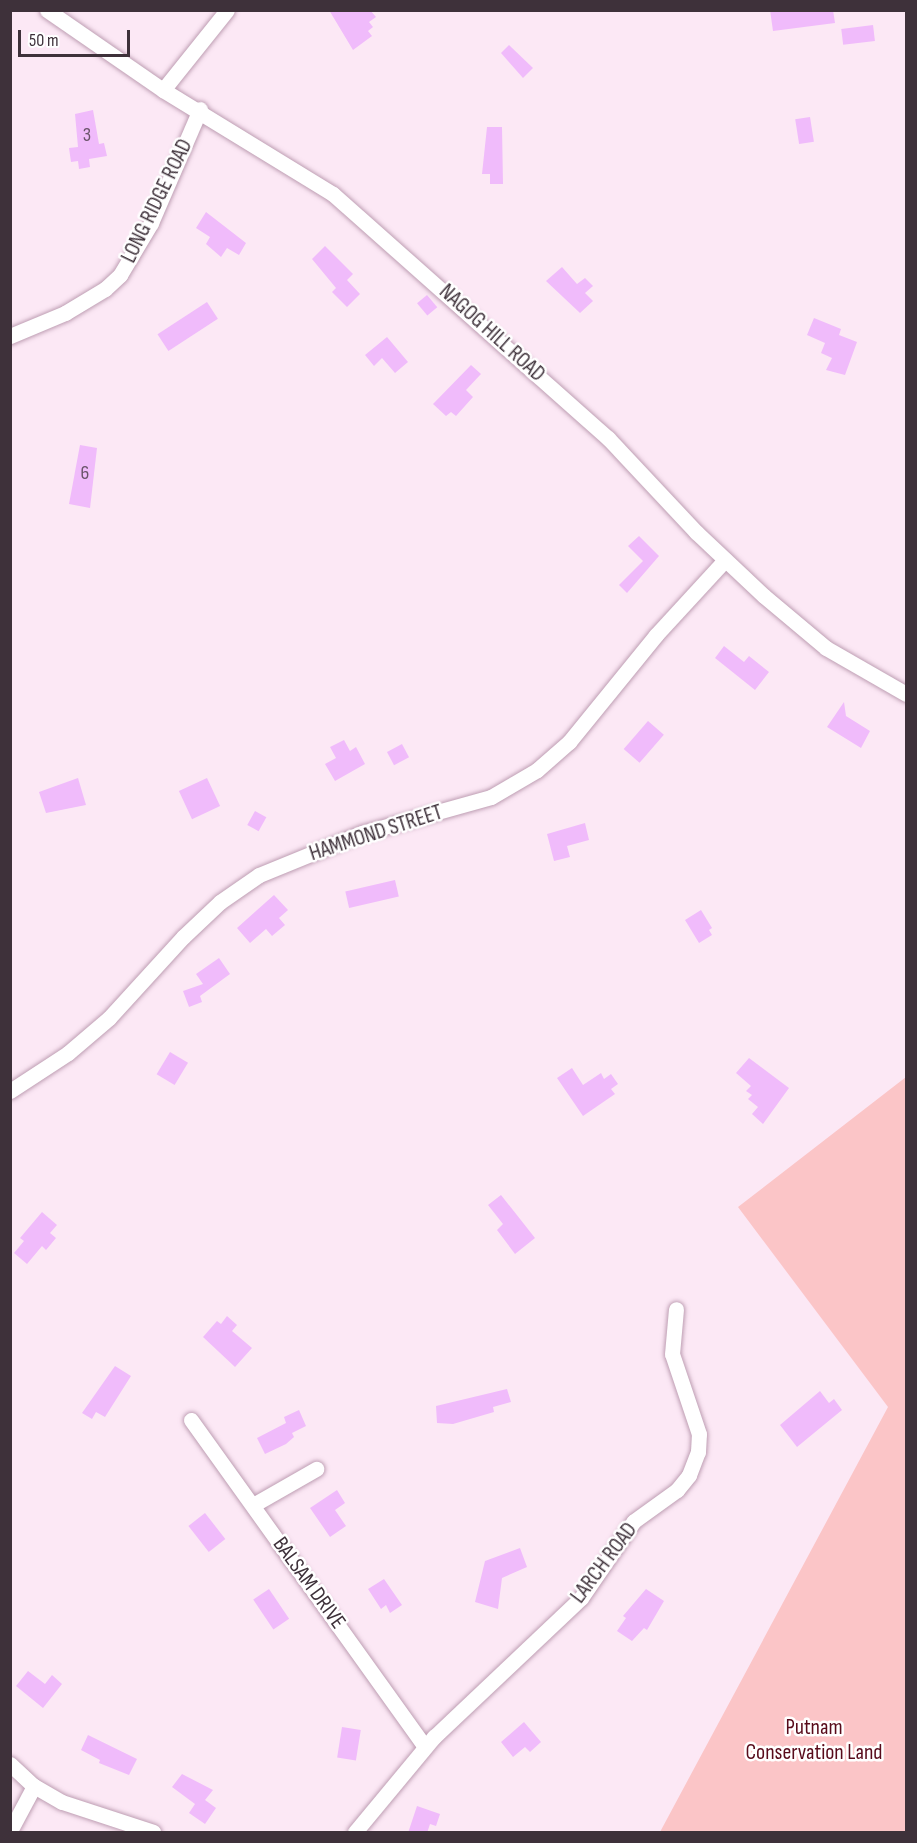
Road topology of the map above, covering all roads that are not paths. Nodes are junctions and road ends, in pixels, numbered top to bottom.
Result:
1 (47, 10) edge
2 (227, 10) edge
3 (163, 90) junction
4 (200, 109) junction
5 (10, 336) edge
6 (725, 560) junction
7 (906, 694) edge
8 (10, 1091) edge
9 (676, 1309) dead end
10 (191, 1420) dead end
11 (316, 1469) dead end
12 (253, 1505) junction
13 (425, 1747) junction
14 (10, 1764) edge
15 (34, 1786) junction
16 (10, 1831) edge
17 (153, 1833) edge
18 (355, 1833) edge

1 - 3 street, NAGOG HILL ROAD
2 - 3 street
3 - 4 street, NAGOG HILL ROAD
4 - 5 street, LONG RIDGE ROAD
4 - 6 street, NAGOG HILL ROAD
6 - 7 street, NAGOG HILL ROAD
6 - 8 street, HAMMOND STREET
9 - 13 street, LARCH ROAD
10 - 12 street, BALSAM DRIVE
11 - 12 street
12 - 13 street, BALSAM DRIVE
13 - 18 street, LARCH ROAD
14 - 15 street
15 - 16 street
15 - 17 street

